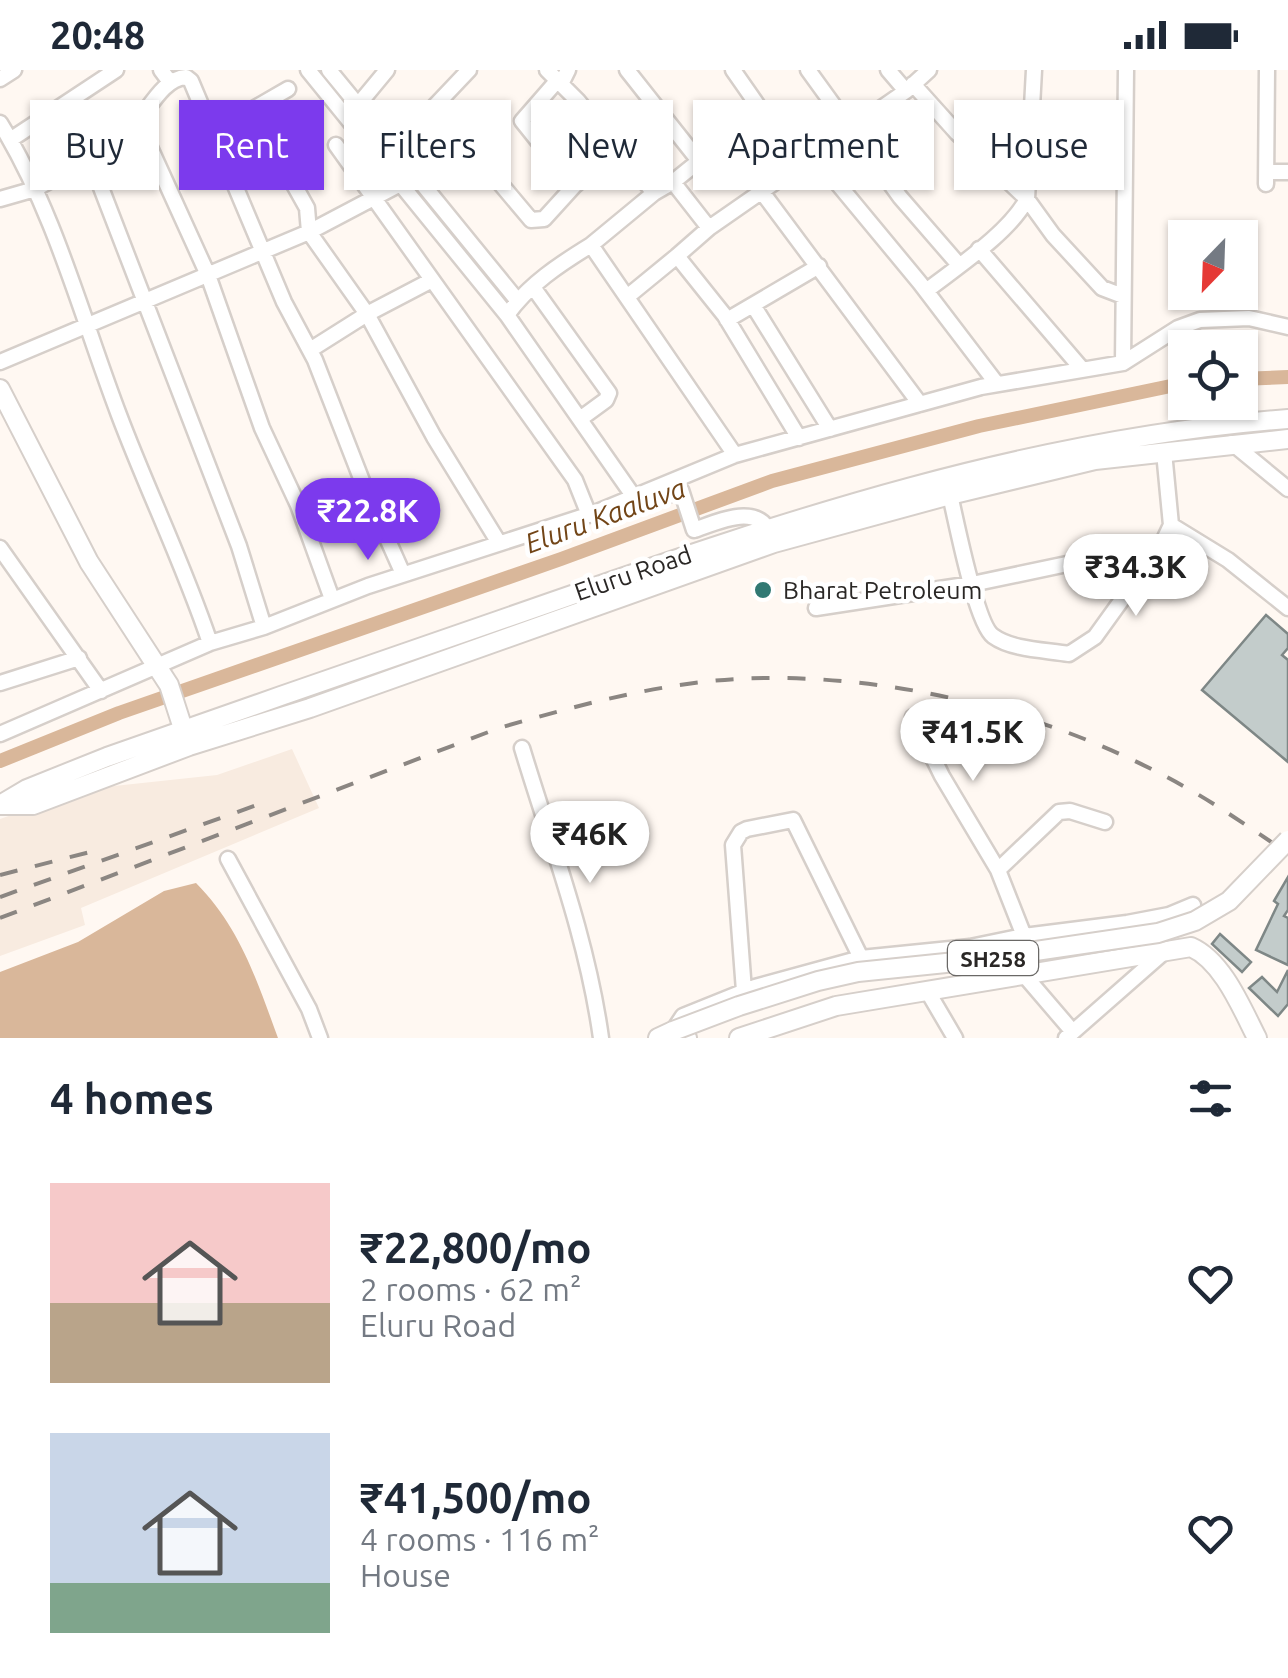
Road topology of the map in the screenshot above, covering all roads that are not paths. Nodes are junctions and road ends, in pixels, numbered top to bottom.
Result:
1 (14, 70) edge
2 (116, 70) edge
3 (329, 70) edge
4 (387, 70) edge
5 (469, 70) edge
6 (568, 70) edge
7 (627, 70) edge
8 (733, 70) edge
9 (808, 70) edge
10 (888, 70) edge
11 (929, 70) edge
12 (1034, 70) edge
13 (1126, 70) edge
14 (1267, 70) edge
15 (310, 71) edge
16 (166, 76) edge
17 (551, 76) edge
18 (0, 79) edge
19 (909, 87) junction
20 (288, 89) dead end
21 (151, 100) edge
22 (199, 100) edge
23 (269, 100) edge
24 (354, 100) edge
25 (362, 100) edge
26 (442, 100) edge
27 (535, 100) edge
28 (577, 100) edge
29 (754, 100) edge
30 (829, 100) edge
31 (890, 100) edge
32 (531, 105) edge
33 (344, 108) edge
34 (0, 123) edge
35 (531, 132) edge
36 (10, 140) junction
37 (336, 145) dead end
38 (159, 168) edge
39 (1288, 172) edge
40 (30, 181) edge
41 (674, 182) junction
42 (31, 190) edge
43 (34, 190) edge
44 (102, 190) edge
45 (236, 190) edge
46 (296, 190) edge
47 (419, 190) edge
48 (508, 190) edge
49 (570, 190) edge
50 (652, 190) edge
51 (765, 190) edge
52 (842, 190) edge
53 (896, 190) edge
54 (388, 191) junction
55 (762, 192) junction
56 (654, 193) junction
57 (1027, 198) junction
58 (0, 199) edge
59 (708, 228) junction
60 (309, 232) junction
61 (591, 245) junction
62 (980, 249) junction
63 (264, 250) junction
64 (677, 256) junction
65 (959, 265) junction
66 (819, 266) junction
67 (208, 276) junction
68 (432, 280) junction
69 (532, 287) junction
70 (926, 291) junction
71 (1122, 296) junction
72 (628, 297) junction
73 (517, 300) junction
74 (146, 303) junction
75 (753, 305) junction
76 (367, 314) junction
77 (506, 314) junction
78 (727, 320) junction
79 (85, 326) junction
80 (1288, 327) edge
81 (310, 350) junction
82 (0, 362) edge
83 (1123, 362) junction
84 (1082, 369) junction
85 (997, 384) junction
86 (0, 388) edge
87 (920, 404) junction
88 (1288, 419) edge
89 (580, 420) junction
90 (830, 429) junction
91 (799, 438) junction
92 (1288, 439) edge
93 (1232, 444) junction
94 (1164, 452) junction
95 (735, 455) junction
96 (1288, 490) edge
97 (660, 493) junction
98 (950, 495) junction
99 (634, 497) junction
100 (593, 513) junction
101 (1171, 525) junction
102 (771, 535) junction
103 (500, 543) junction
104 (1162, 544) junction
105 (0, 548) edge
106 (403, 574) junction
107 (972, 584) junction
108 (332, 599) junction
109 (816, 608) dead end
110 (1288, 608) edge
111 (264, 627) junction
112 (210, 643) junction
113 (158, 664) junction
114 (85, 666) junction
115 (0, 682) edge
116 (101, 690) junction
117 (913, 717) dead end
118 (0, 734) edge
119 (186, 738) junction
120 (522, 748) dead end
121 (0, 805) edge
122 (1105, 822) dead end
123 (1288, 840) edge
124 (228, 859) dead end
125 (998, 870) junction
126 (1192, 906) dead end
127 (1024, 936) junction
128 (1164, 952) junction
129 (861, 958) junction
130 (1025, 976) junction
131 (744, 991) junction
132 (928, 992) junction
133 (772, 1033) edge
134 (1070, 1035) edge
135 (672, 1036) edge
136 (320, 1038) edge
137 (601, 1038) edge
138 (740, 1038) edge
139 (955, 1038) edge
140 (1257, 1038) edge

1 - 18 street
2 - 36 street
3 - 24 street
4 - 25 street
5 - 26 street
6 - 17 street
7 - 41 street
8 - 29 street
9 - 30 street
10 - 19 street
11 - 19 street
12 - 57 street
13 - 71 street
14 - 39 street
15 - 33 street
16 - 21 street
16 - 22 street
17 - 27 street
17 - 28 street
19 - 31 street
19 - 57 street
20 - 23 street
32 - 35 street
34 - 36 street
36 - 40 street
37 - 54 street
38 - 67 street
41 - 56 street
41 - 59 street
42 - 58 street
43 - 79 street
44 - 74 street
45 - 63 street
46 - 60 street
47 - 73 street
48 - 49 street
50 - 56 street
51 - 55 street
52 - 70 street
53 - 65 street
54 - 60 street
54 - 68 street
54 - 77 street
55 - 59 street
55 - 66 street
56 - 61 street
57 - 62 street
57 - 71 street
59 - 64 street
60 - 63 street
60 - 76 street
61 - 69 street
61 - 72 street
62 - 65 street
62 - 84 street
63 - 67 street
63 - 81 street
64 - 72 street
64 - 78 street
65 - 70 street
66 - 75 street
66 - 87 street
67 - 74 street
67 - 108 street
68 - 76 street
68 - 100 street
69 - 73 street
69 - 89 street
70 - 85 street
71 - 83 street
72 - 95 street
73 - 77 street
74 - 79 street
74 - 111 street
75 - 78 street
75 - 90 street
76 - 81 street
76 - 103 street
77 - 89 street
78 - 91 street
79 - 82 street
79 - 112 street
80 - 83 street
81 - 106 street
83 - 84 street
84 - 85 street
85 - 87 street
86 - 113 main road
87 - 90 street
88 - 102 main road, Eluru Road
89 - 99 street
90 - 91 street
91 - 95 street
92 - 93 main road, Eluru Road
93 - 94 main road, Eluru Road
93 - 96 street
94 - 98 main road, Eluru Road
94 - 101 street
95 - 97 street
97 - 99 street
97 - 102 street
98 - 102 main road, Eluru Road
98 - 107 street
99 - 100 street
100 - 103 street
101 - 104 street
101 - 110 street
102 - 119 main road, Eluru Road
103 - 106 street
104 - 107 street
104 - 107 street
105 - 114 street
106 - 108 street
107 - 109 street
108 - 111 street
111 - 112 street
112 - 113 street
113 - 116 street
113 - 119 main road
114 - 115 street
114 - 116 street
116 - 118 street
117 - 125 street
119 - 121 main road, Eluru Road
120 - 137 street
122 - 125 street
123 - 135 main road, SH258, bridge
124 - 136 street
125 - 127 street
126 - 127 street
127 - 129 street
128 - 130 main road
128 - 134 street
128 - 140 main road
129 - 131 street
129 - 131 street
130 - 132 main road
130 - 134 street
131 - 135 street
132 - 133 main road
132 - 139 street
133 - 138 main road

